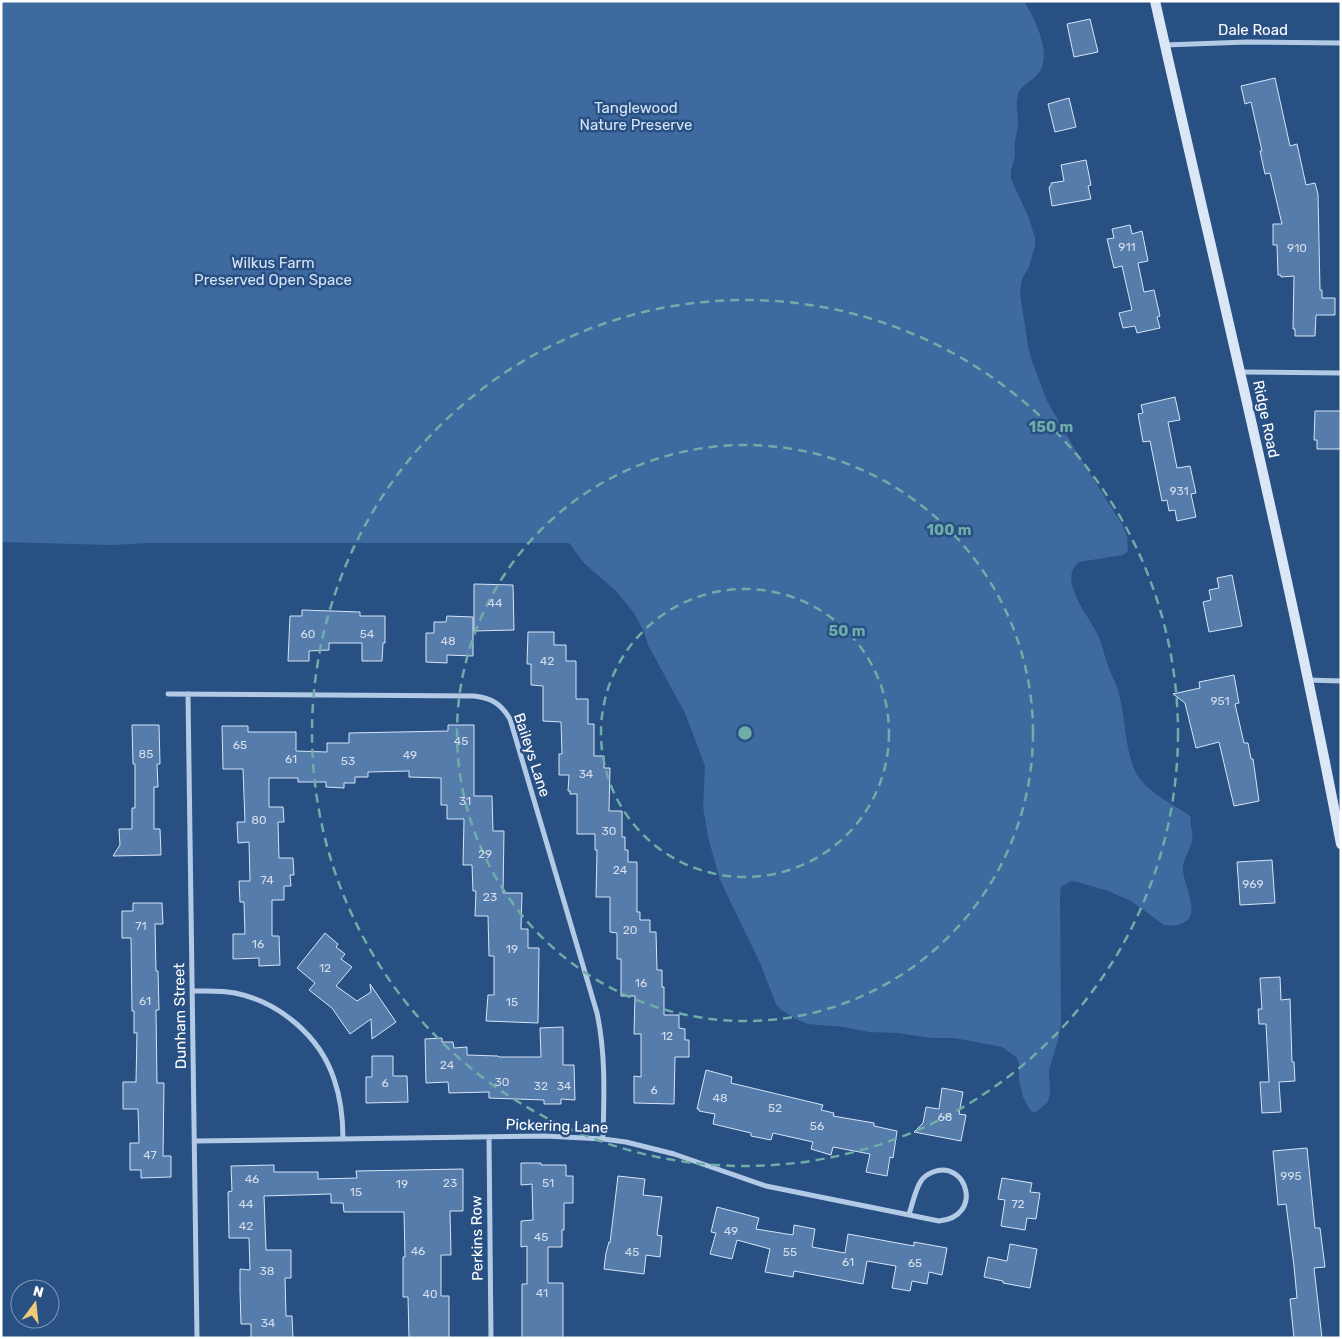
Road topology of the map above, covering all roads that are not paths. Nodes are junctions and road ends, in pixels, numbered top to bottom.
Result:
1 (1155, 1) edge
2 (1341, 43) edge
3 (1165, 45) junction
4 (1240, 372) junction
5 (1341, 373) edge
6 (1308, 680) junction
7 (1341, 681) edge
8 (168, 694) dead end
9 (188, 694) junction
10 (1341, 844) edge
11 (192, 991) junction
12 (489, 1137) junction
13 (343, 1139) junction
14 (603, 1139) junction
15 (195, 1142) junction
16 (909, 1214) junction
17 (197, 1338) edge
18 (491, 1338) edge

1 - 3 street, Ridge Road
2 - 3 street, Dale Road
3 - 4 street, Ridge Road
4 - 5 street
4 - 6 street, Ridge Road
6 - 7 street
6 - 10 street, Ridge Road
8 - 9 street, Baileys Lane
9 - 11 street, Dunham Street
9 - 14 street, Baileys Lane
11 - 13 street
11 - 15 street, Dunham Street
12 - 13 street, Pickering Lane
12 - 14 street, Pickering Lane
12 - 18 street, Perkins Row
13 - 15 street, Pickering Lane
14 - 16 street, Pickering Lane
15 - 17 street, Dunham Street
16 - 16 street, Pickering Lane

